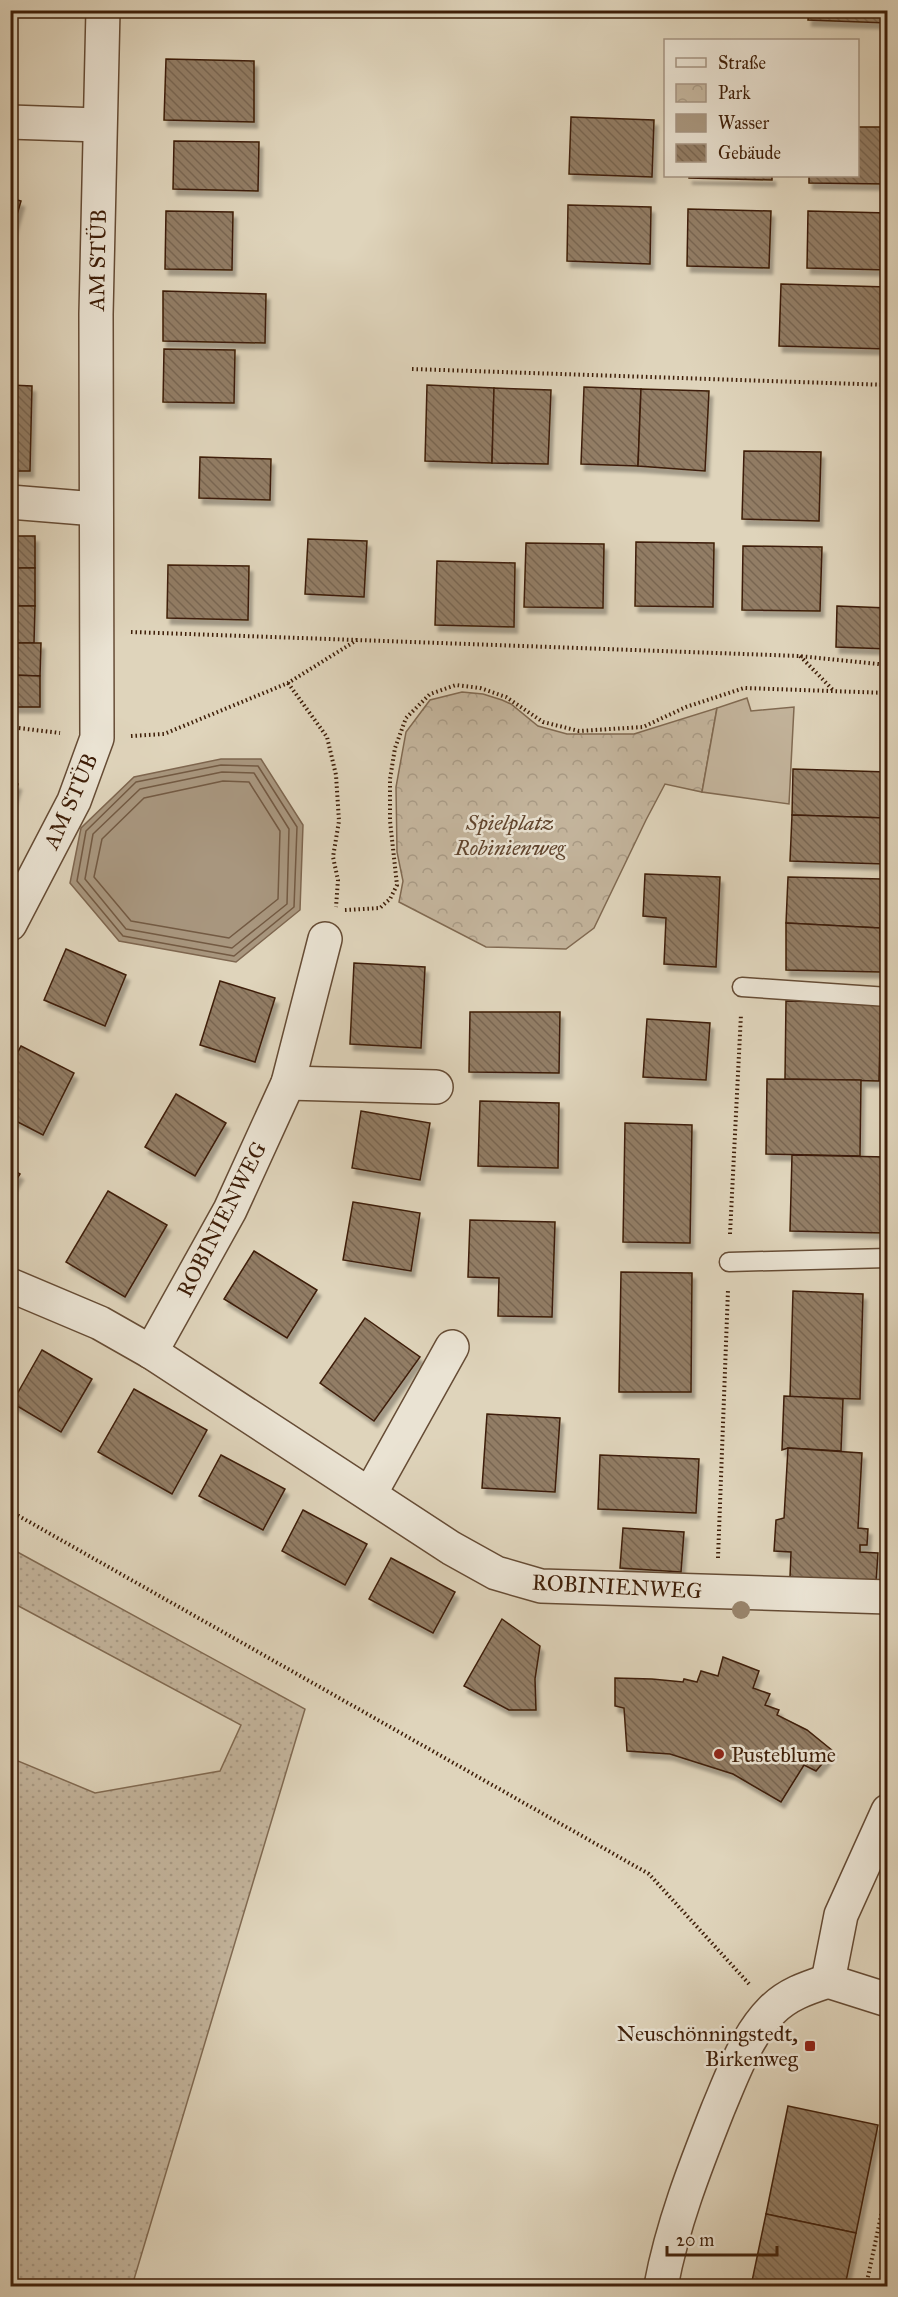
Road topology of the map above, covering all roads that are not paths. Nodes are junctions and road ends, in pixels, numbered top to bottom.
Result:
1 (103, 10) edge
2 (10, 122) edge
3 (99, 125) junction
4 (10, 502) edge
5 (96, 509) junction
6 (14, 912) edge
7 (325, 939) dead end
8 (742, 987) dead end
9 (888, 997) edge
10 (288, 1083) junction
11 (436, 1087) dead end
12 (888, 1258) edge
13 (729, 1262) dead end
14 (10, 1285) edge
15 (452, 1347) dead end
16 (151, 1352) junction
17 (370, 1494) junction
18 (888, 1597) edge
19 (888, 1811) edge
20 (828, 1981) junction
21 (888, 2000) edge
22 (661, 2286) edge

1 - 3 street, AM STÜB
2 - 3 street
3 - 5 street, AM STÜB
4 - 5 street
5 - 6 street, AM STÜB
7 - 10 street, ROBINIENWEG
8 - 9 lane
10 - 11 street
10 - 16 street, ROBINIENWEG
12 - 13 lane
14 - 16 street, ROBINIENWEG
15 - 17 street
16 - 17 street, ROBINIENWEG
17 - 18 street, ROBINIENWEG
19 - 20 street
20 - 21 street
20 - 22 street

